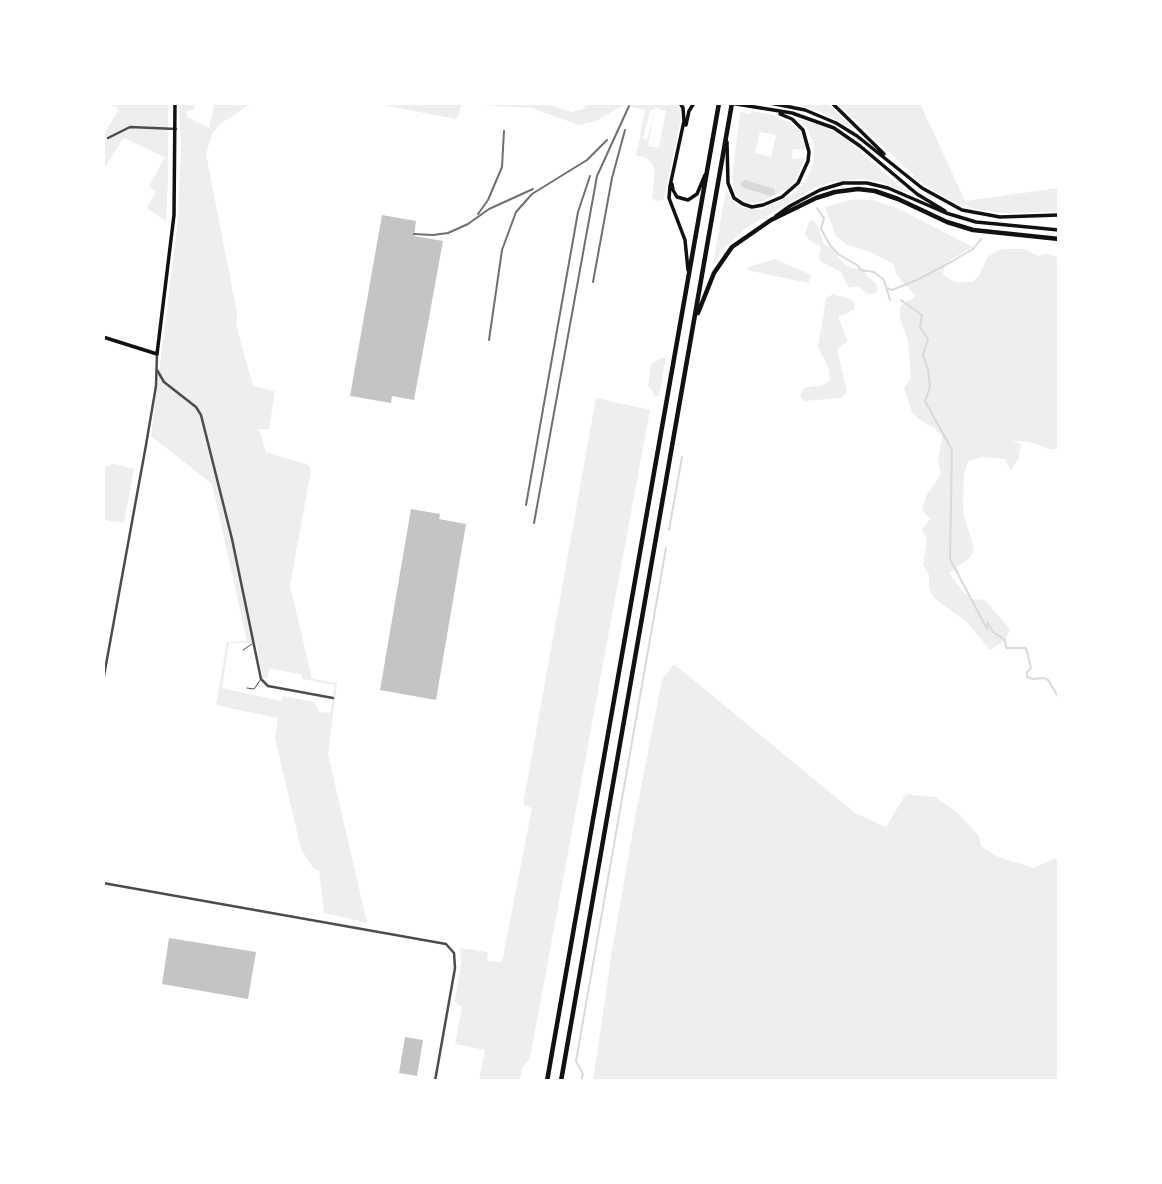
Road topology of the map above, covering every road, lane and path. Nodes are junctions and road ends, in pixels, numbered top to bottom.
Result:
1 (174, 103) edge
2 (680, 103) edge
3 (694, 103) edge
4 (771, 103) edge
5 (832, 103) edge
6 (718, 105) edge
7 (731, 105) edge
8 (772, 110) junction
9 (176, 129) junction
10 (727, 135) junction
11 (108, 138) dead end
12 (895, 166) junction
13 (706, 173) junction
14 (1059, 215) edge
15 (957, 216) junction
16 (771, 220) junction
17 (1059, 230) edge
18 (1059, 239) edge
19 (689, 272) junction
20 (695, 321) junction
21 (103, 337) edge
22 (157, 354) junction
23 (157, 370) junction
24 (254, 643) junction
25 (243, 650) dead end
26 (261, 678) junction
27 (103, 681) edge
28 (247, 688) dead end
29 (333, 698) dead end
30 (103, 883) edge
31 (435, 1081) edge
32 (547, 1081) edge
33 (561, 1081) edge

1 - 9 main road
2 - 19 main road
3 - 13 main road
4 - 12 main road
5 - 12 main road
6 - 13 highway
7 - 8 main road
7 - 10 highway
8 - 10 main road
8 - 15 main road
9 - 11 street
9 - 22 main road
10 - 20 highway
12 - 14 main road
13 - 19 highway
15 - 16 main road
15 - 17 main road
16 - 18 highway
16 - 20 highway
19 - 32 highway
20 - 33 highway
21 - 22 main road
22 - 23 street
23 - 24 street
23 - 27 street
24 - 25 lane
24 - 26 street
26 - 28 lane
26 - 29 street
30 - 31 street

